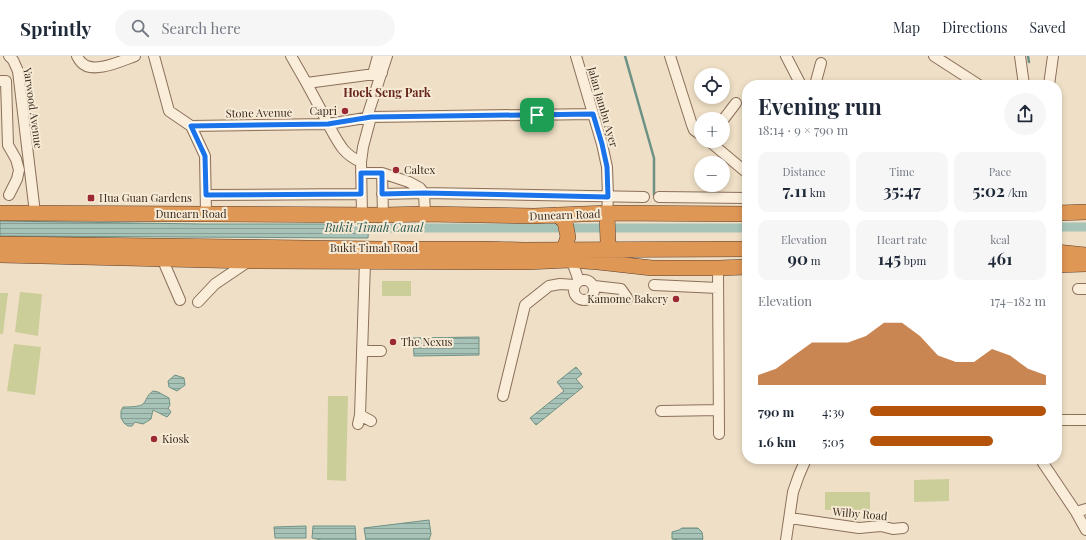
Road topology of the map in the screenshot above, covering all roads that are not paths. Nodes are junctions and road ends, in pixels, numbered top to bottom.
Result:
1 (9, 56) edge
2 (78, 56) edge
3 (135, 56) edge
4 (154, 56) edge
5 (291, 56) edge
6 (378, 56) edge
7 (387, 56) edge
8 (576, 56) edge
9 (670, 56) edge
10 (786, 56) edge
11 (934, 56) edge
12 (1020, 56) edge
13 (1053, 56) edge
14 (822, 63) dead end
15 (378, 73) junction
16 (798, 80) edge
17 (817, 80) edge
18 (971, 80) edge
19 (1023, 80) edge
20 (1050, 80) edge
21 (0, 82) edge
22 (306, 83) junction
23 (736, 104) dead end
24 (730, 112) edge
25 (593, 114) junction
26 (369, 117) junction
27 (328, 124) junction
28 (191, 126) junction
29 (694, 130) edge
30 (717, 148) edge
31 (361, 162) junction
32 (742, 169) edge
33 (361, 173) junction
34 (382, 173) junction
35 (424, 193) junction
36 (361, 194) junction
37 (382, 194) junction
38 (5, 195) edge
39 (206, 195) junction
40 (608, 197) junction
41 (644, 197) dead end
42 (659, 197) dead end
43 (742, 198) edge
44 (1086, 212) edge
45 (0, 213) edge
46 (27, 213) junction
47 (607, 213) junction
48 (1062, 213) edge
49 (206, 214) junction
50 (425, 214) junction
51 (742, 214) edge
52 (362, 215) junction
53 (383, 215) junction
54 (558, 215) junction
55 (0, 244) edge
56 (28, 244) junction
57 (717, 248) junction
58 (380, 249) junction
59 (742, 249) edge
60 (613, 250) junction
61 (1062, 253) edge
62 (0, 255) edge
63 (565, 255) junction
64 (1086, 255) edge
65 (40, 256) junction
66 (159, 259) junction
67 (249, 261) junction
68 (389, 261) junction
69 (365, 262) junction
70 (598, 262) junction
71 (1062, 264) edge
72 (1086, 264) edge
73 (724, 267) junction
74 (742, 267) edge
75 (577, 283) junction
76 (592, 284) junction
77 (654, 285) dead end
78 (718, 288) junction
79 (628, 299) dead end
80 (180, 300) dead end
81 (198, 302) dead end
82 (363, 351) junction
83 (381, 351) dead end
84 (503, 396) dead end
85 (719, 410) junction
86 (661, 411) dead end
87 (1062, 420) edge
88 (1086, 420) edge
89 (370, 421) dead end
90 (719, 434) dead end
91 (804, 464) edge
92 (1044, 464) edge
93 (1086, 509) edge
94 (1076, 512) junction
95 (790, 518) junction
96 (903, 528) dead end
97 (1086, 530) edge
98 (786, 540) edge

1 - 46 street, Yarwood Avenue
2 - 3 street
4 - 28 street
5 - 22 street
6 - 15 street
7 - 15 street
8 - 25 street, Jalan Jambu Ayer
9 - 29 street
10 - 16 street
11 - 18 street
12 - 19 street
13 - 20 street
14 - 17 street
15 - 22 street
15 - 26 street
21 - 38 street
22 - 27 street
23 - 24 street
25 - 26 street, Stone Avenue
25 - 40 street, Jalan Jambu Ayer
26 - 27 street, Stone Avenue
26 - 31 street
27 - 28 street, Stone Avenue
27 - 31 street
28 - 39 street
30 - 32 street
31 - 33 street
33 - 34 street
33 - 36 street
34 - 35 street
34 - 37 street
35 - 37 street, Dunearn Road
35 - 40 street, Dunearn Road
35 - 50 street
36 - 39 street, Dunearn Road
36 - 52 street
37 - 53 street
38 - 46 street
39 - 49 street
40 - 41 street, Dunearn Road
40 - 47 street, Jalan Jambu Ayer
42 - 43 street
44 - 48 highway
45 - 46 highway, Dunearn Road
46 - 49 highway, Dunearn Road
47 - 51 highway, Dunearn Road
47 - 54 highway, Dunearn Road
47 - 60 highway
49 - 52 highway, Dunearn Road
50 - 53 highway, Dunearn Road
50 - 54 highway, Dunearn Road
52 - 53 highway, Dunearn Road
54 - 63 highway
55 - 56 highway, Bukit Timah Road
56 - 58 highway, Bukit Timah Road
56 - 65 highway
57 - 59 highway, Bukit Timah Road
57 - 60 highway, Bukit Timah Road
57 - 73 highway
58 - 63 highway, Bukit Timah Road
58 - 68 highway
60 - 63 highway, Bukit Timah Road
61 - 64 highway
62 - 65 highway
63 - 68 highway
63 - 70 highway
63 - 75 street
65 - 66 highway
66 - 67 highway
66 - 80 street
67 - 69 highway
67 - 81 street
68 - 69 highway
69 - 82 street, Bukit Timah Road
70 - 73 highway
70 - 76 street
71 - 72 highway
73 - 74 highway
73 - 78 street
75 - 76 street
75 - 76 street
75 - 84 street
76 - 79 street
77 - 78 street
78 - 85 street
82 - 83 street
82 - 89 street, Bukit Timah Road
85 - 86 street
85 - 90 street
87 - 88 street
91 - 95 street
92 - 94 street
93 - 94 street
94 - 97 street
95 - 96 street, Wilby Road
95 - 98 street

